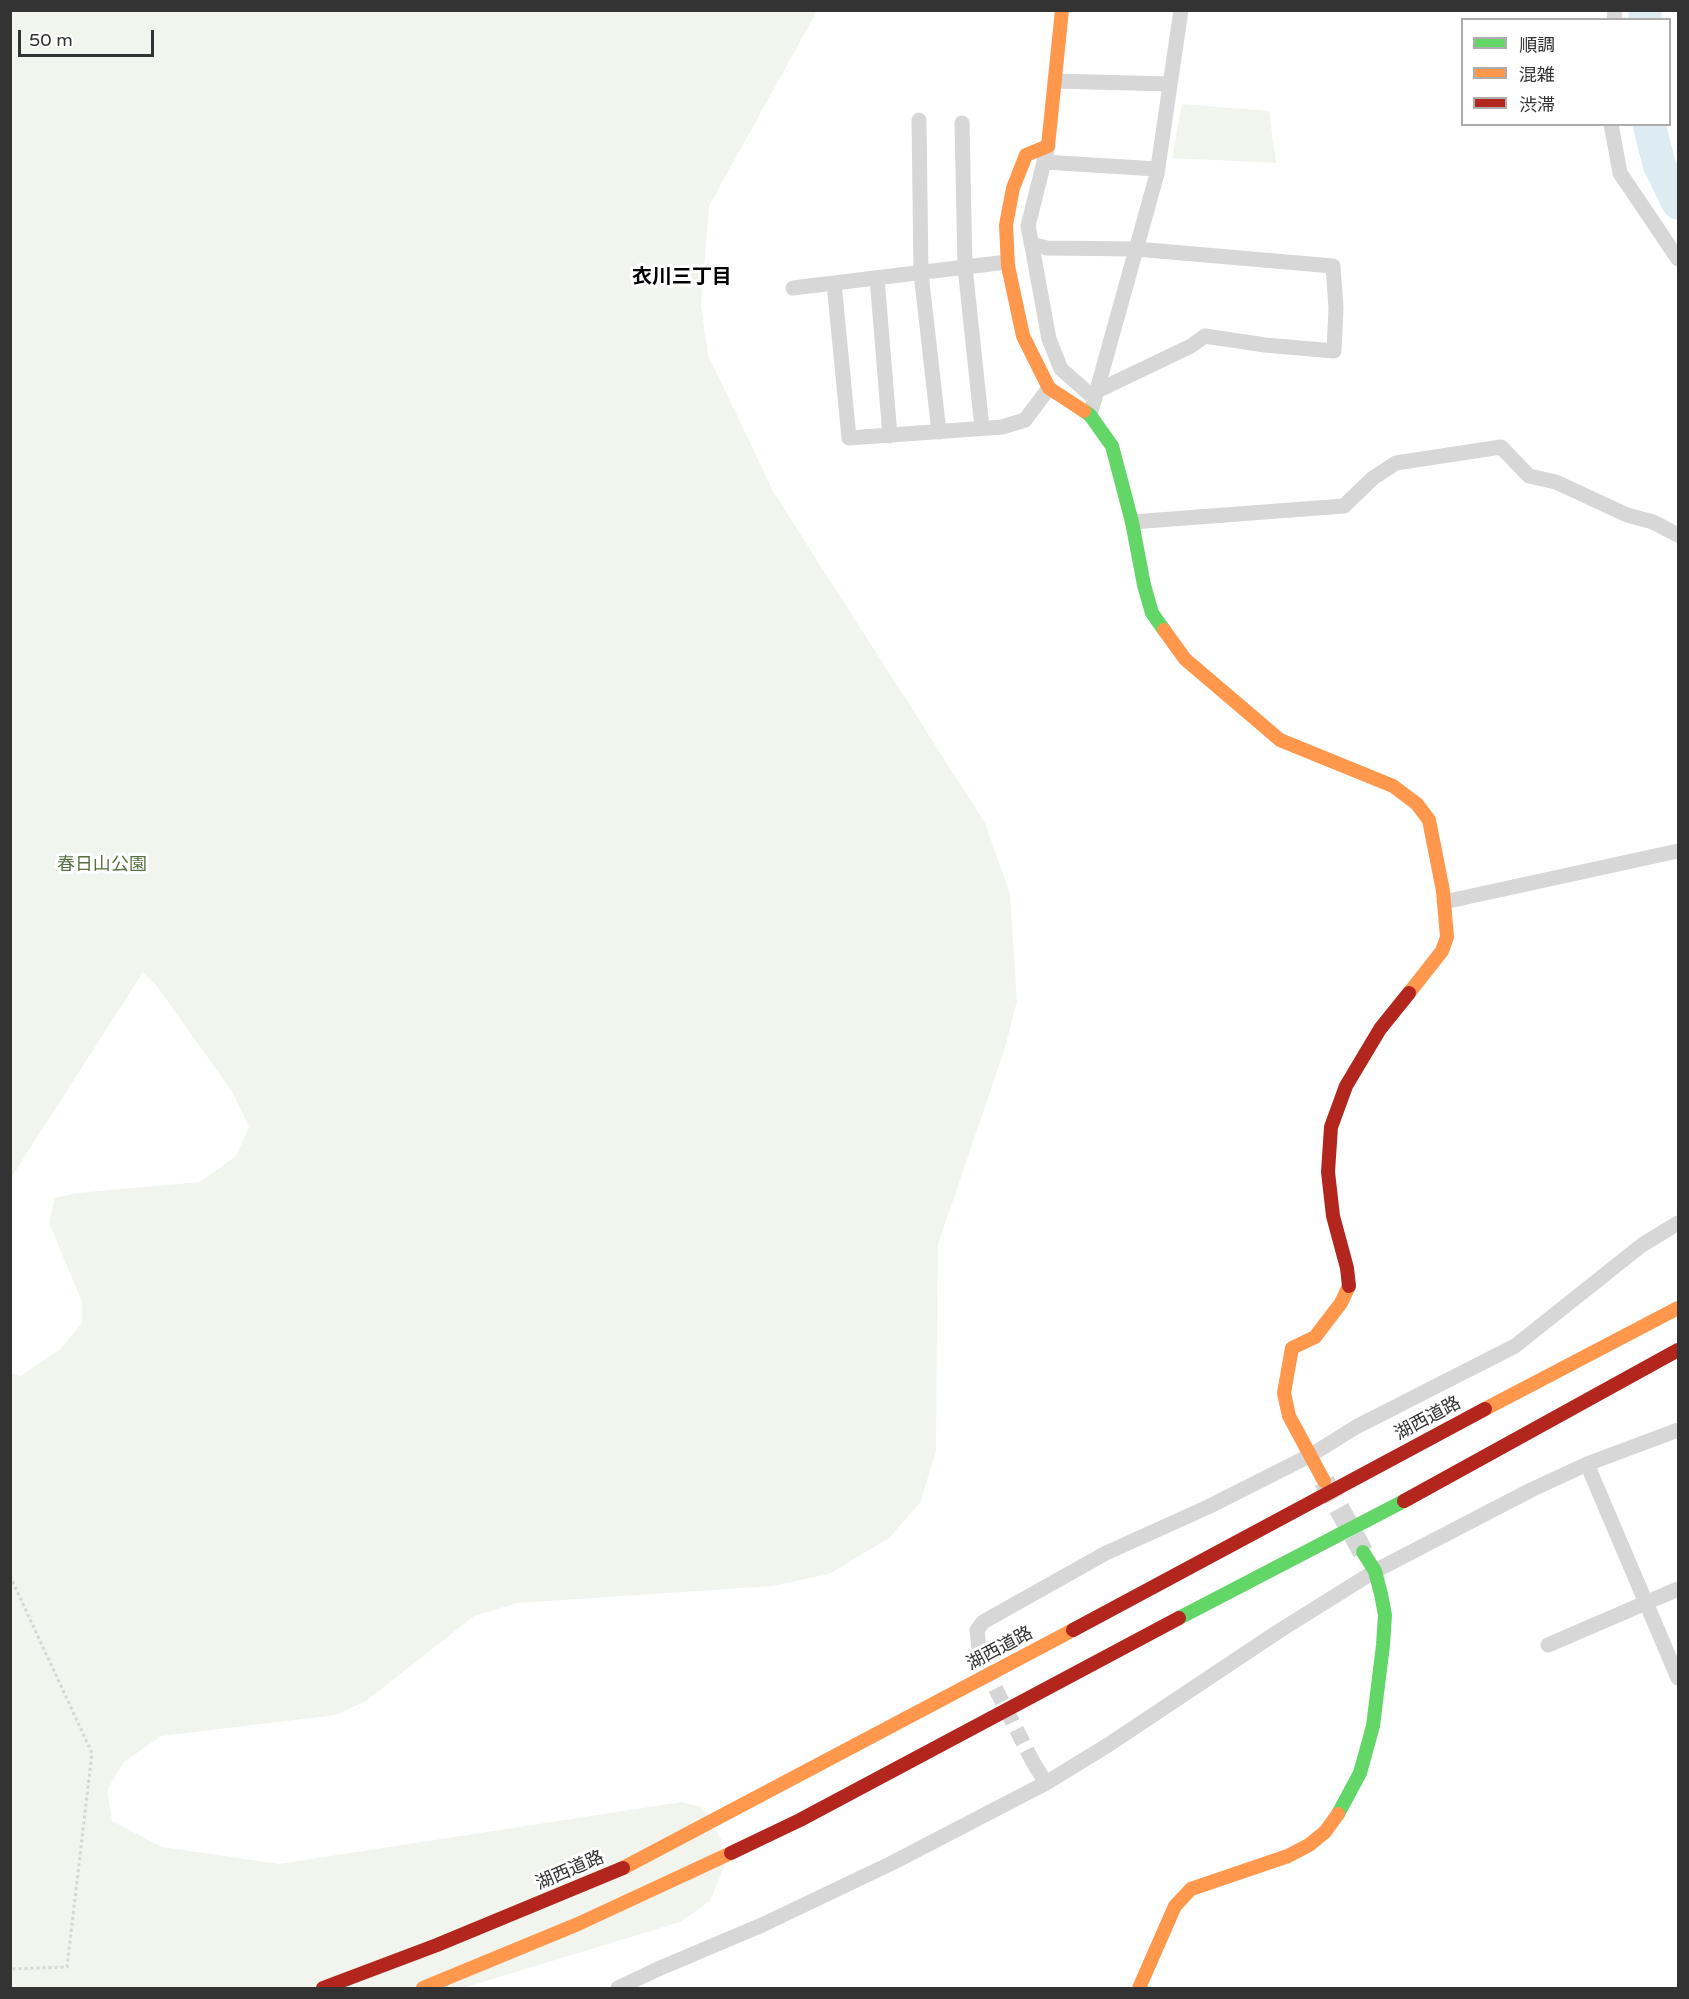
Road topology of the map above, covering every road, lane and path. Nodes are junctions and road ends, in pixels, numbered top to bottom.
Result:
1 (1062, 10) edge
2 (1181, 10) edge
3 (1055, 81) junction
4 (1170, 84) junction
5 (919, 120) dead end
6 (962, 123) dead end
7 (1611, 126) edge
8 (1048, 146) junction
9 (1044, 162) junction
10 (1157, 169) junction
11 (1031, 244) junction
12 (1136, 249) junction
13 (1678, 259) edge
14 (1007, 262) junction
15 (965, 267) junction
16 (921, 273) junction
17 (877, 278) junction
18 (834, 283) junction
19 (793, 288) dead end
20 (1049, 388) junction
21 (1096, 395) junction
22 (1090, 415) junction
23 (982, 428) junction
24 (939, 432) junction
25 (890, 436) junction
26 (1132, 522) junction
27 (1678, 535) edge
28 (1678, 850) edge
29 (1444, 902) junction
30 (1678, 1223) edge
31 (1678, 1308) edge
32 (1678, 1350) edge
33 (1678, 1430) edge
34 (1311, 1455) junction
35 (1587, 1464) junction
36 (1324, 1481) tunnel mouth
37 (1363, 1552) tunnel mouth
38 (1375, 1571) junction
39 (10, 1576) edge
40 (1678, 1589) edge
41 (1646, 1602) junction
42 (1548, 1645) dead end
43 (980, 1658) tunnel mouth
44 (1678, 1678) edge
45 (1033, 1762) tunnel mouth
46 (1046, 1783) junction
47 (10, 1969) edge
48 (323, 1989) edge
49 (423, 1989) edge
50 (618, 1989) edge
51 (1139, 1989) edge

1 - 3 main road
2 - 4 street
3 - 4 street
3 - 8 main road
4 - 10 street
5 - 16 street
6 - 15 street
7 - 13 street
8 - 9 street
8 - 14 main road
9 - 10 street
9 - 11 street
10 - 12 street
11 - 12 street
11 - 21 street
12 - 21 street
12 - 21 street
14 - 15 street
14 - 20 main road
15 - 16 street
15 - 23 street
16 - 17 street
16 - 24 street
17 - 18 street
17 - 25 street
18 - 19 street
18 - 25 street
20 - 22 main road
20 - 23 street
21 - 22 street
22 - 26 main road
23 - 24 street
24 - 25 street
26 - 27 street
26 - 29 main road
28 - 29 street
29 - 34 main road
30 - 34 street
31 - 48 main road, 湖西道路
32 - 49 main road
33 - 35 street
34 - 36 main road
34 - 43 street
35 - 38 street
35 - 41 street
37 - 38 main road
38 - 46 street
38 - 51 main road
39 - 47 path
40 - 41 street
41 - 42 street
41 - 44 street
45 - 46 street
46 - 50 street

